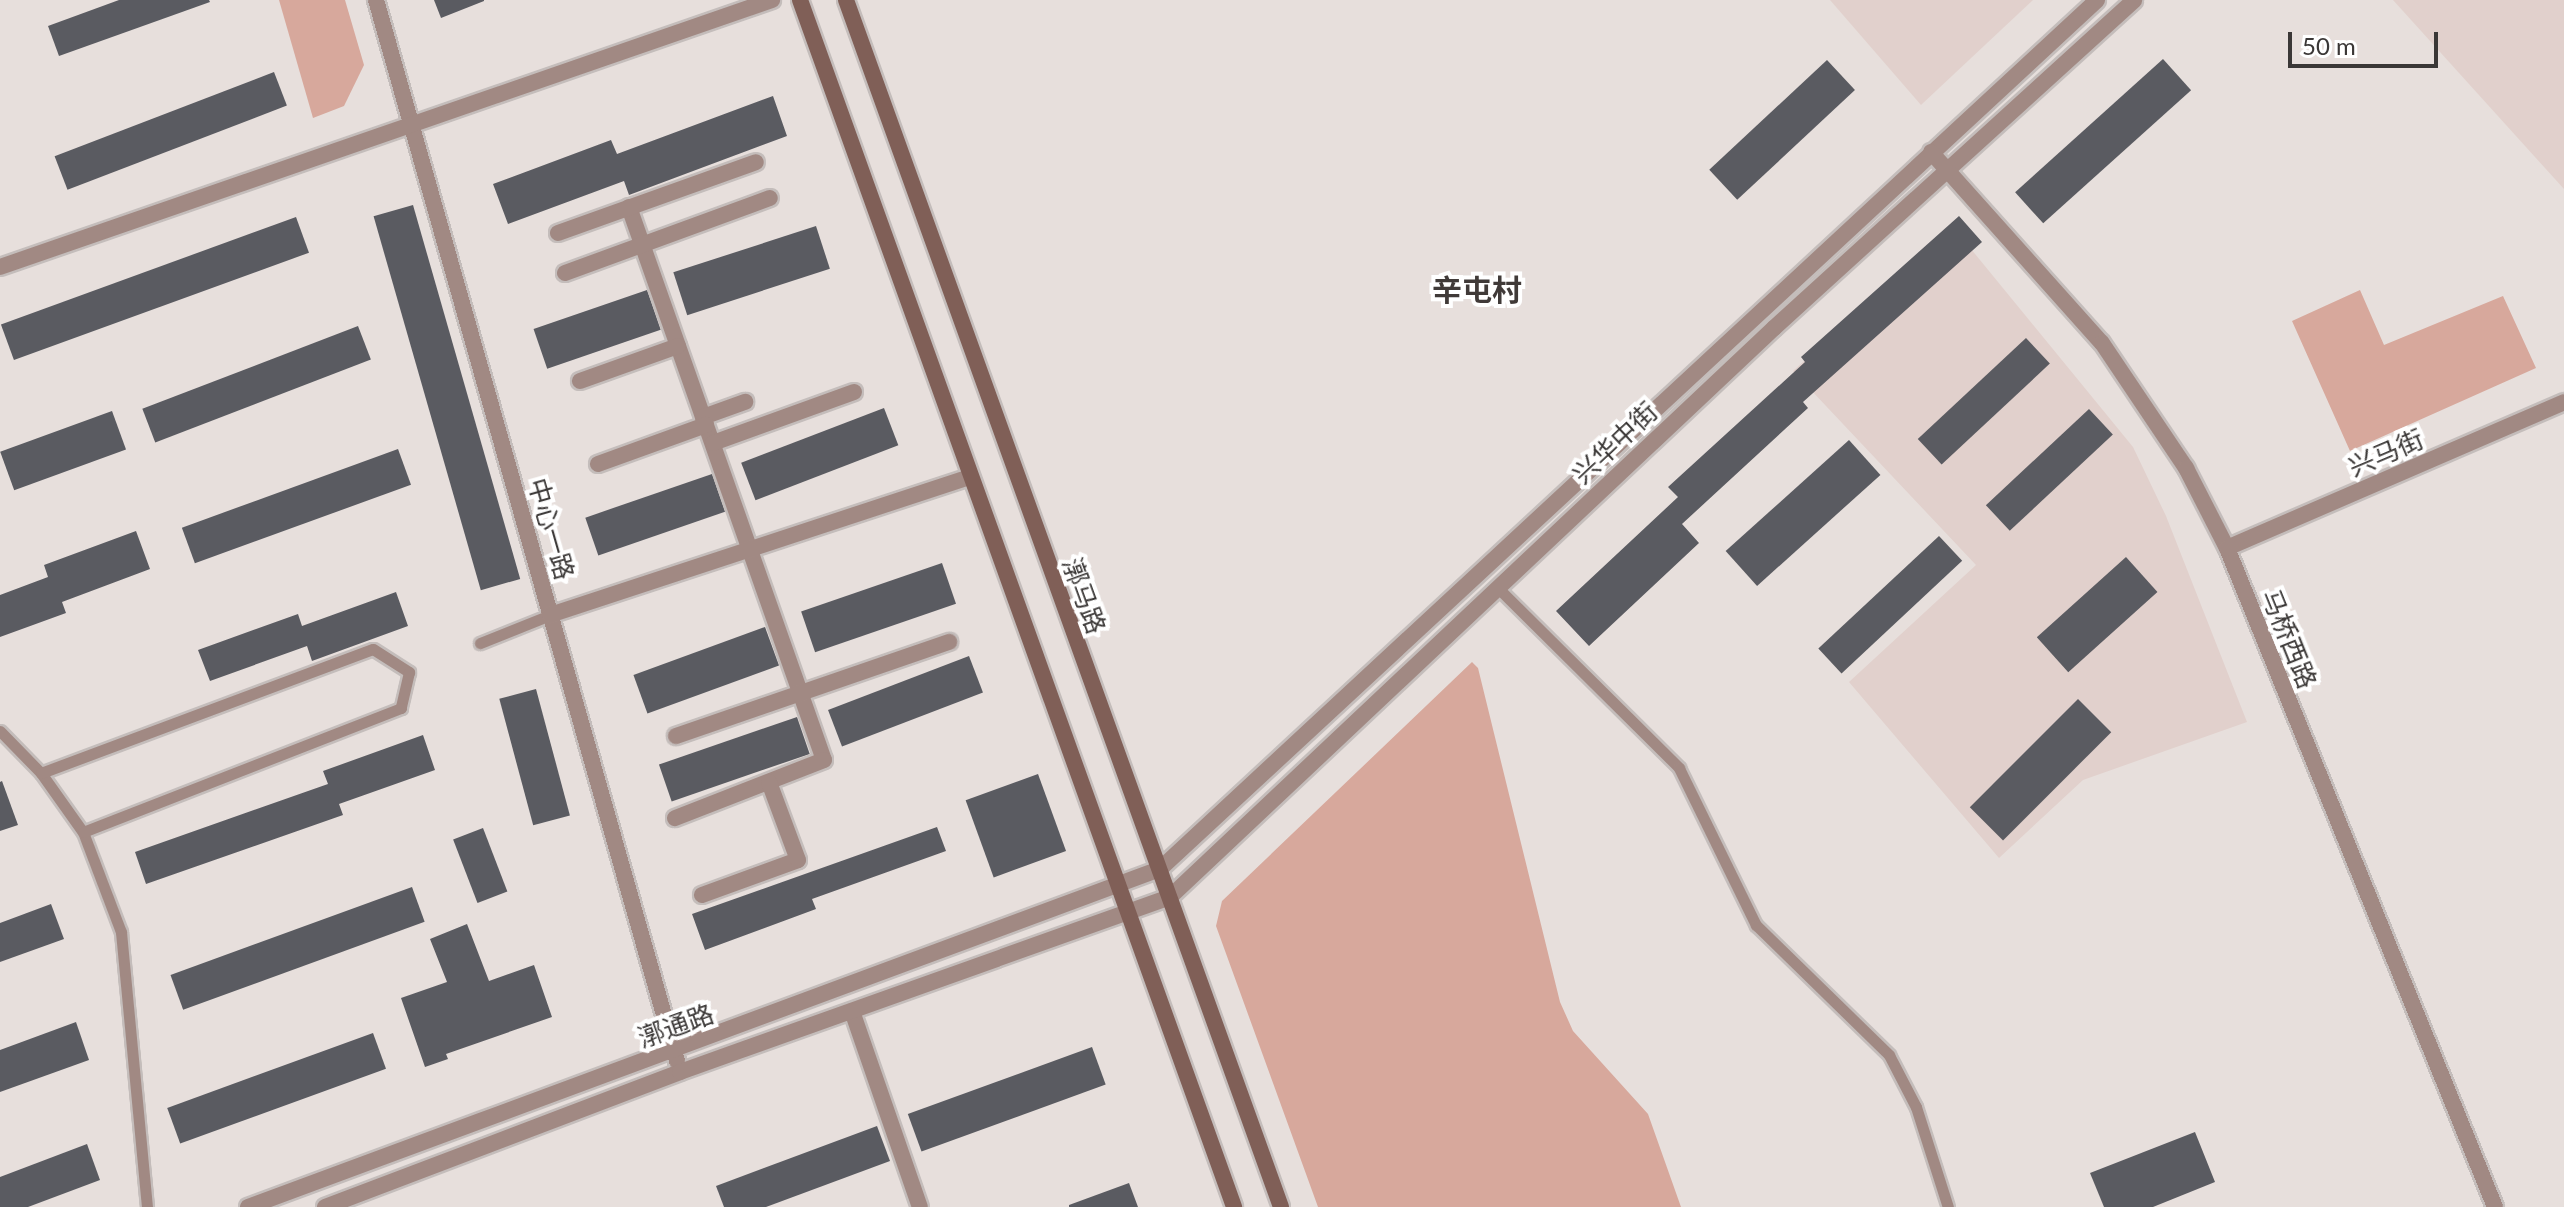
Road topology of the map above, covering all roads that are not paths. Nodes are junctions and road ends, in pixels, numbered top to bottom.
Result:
1 (376, 0) edge
2 (772, 0) edge
3 (800, 0) edge
4 (846, 0) edge
5 (2097, 0) edge
6 (2134, 0) edge
7 (412, 128) junction
8 (1931, 152) junction
9 (756, 162) dead end
10 (1948, 170) junction
11 (770, 198) dead end
12 (629, 207) junction
13 (558, 233) dead end
14 (642, 245) junction
15 (0, 267) edge
16 (565, 273) dead end
17 (678, 346) junction
18 (580, 381) dead end
19 (854, 392) dead end
20 (745, 402) dead end
21 (2564, 402) edge
22 (705, 421) junction
23 (713, 443) junction
24 (598, 464) dead end
25 (969, 477) junction
26 (2227, 548) junction
27 (750, 549) junction
28 (1497, 587) junction
29 (550, 615) junction
30 (949, 642) dead end
31 (480, 643) dead end
32 (799, 692) junction
33 (0, 731) edge
34 (676, 736) dead end
35 (41, 773) junction
36 (769, 782) junction
37 (675, 818) dead end
38 (83, 832) junction
39 (1160, 869) junction
40 (1118, 888) junction
41 (702, 895) dead end
42 (1170, 897) junction
43 (1127, 914) junction
44 (852, 1011) junction
45 (675, 1053) junction
46 (680, 1072) junction
47 (147, 1207) edge
48 (248, 1207) edge
49 (325, 1207) edge
50 (920, 1207) edge
51 (1234, 1207) edge
52 (1281, 1207) edge
53 (1948, 1207) edge
54 (2495, 1207) edge

1 - 7 street, 中心一路
2 - 7 street
3 - 25 main road
4 - 39 main road, 漷马路
5 - 8 street, 兴华中街
6 - 10 street, 兴华中街
7 - 15 street
7 - 29 street, 中心一路
8 - 10 street, 马桥西路
8 - 39 street, 兴华中街
9 - 12 street
10 - 26 street, 马桥西路
10 - 28 street, 兴华中街
11 - 14 street
12 - 13 street
12 - 14 street
14 - 16 street
14 - 17 street
17 - 18 street
17 - 22 street
19 - 23 street
20 - 22 street
21 - 26 street, 兴马街
22 - 23 street
22 - 24 street
23 - 27 street
25 - 27 street
25 - 40 main road
26 - 54 street, 马桥西路
27 - 29 street
27 - 32 street
28 - 42 street, 兴华中街
28 - 53 lane
29 - 31 lane
29 - 45 street, 中心一路
30 - 32 street
32 - 34 street
32 - 36 street
33 - 35 lane
35 - 38 lane
35 - 38 lane
36 - 37 street
36 - 41 street
38 - 47 lane
39 - 40 street, 兴华中街
39 - 42 main road, 漷马路
40 - 43 main road
40 - 45 street, 漷通路
42 - 43 street, 兴华中街
42 - 52 main road, 漷马路
43 - 44 street, 漷通路
43 - 51 main road
44 - 46 street, 漷通路
44 - 50 street
45 - 46 street, 中心一路
45 - 48 street, 漷通路
46 - 49 street, 漷通路

